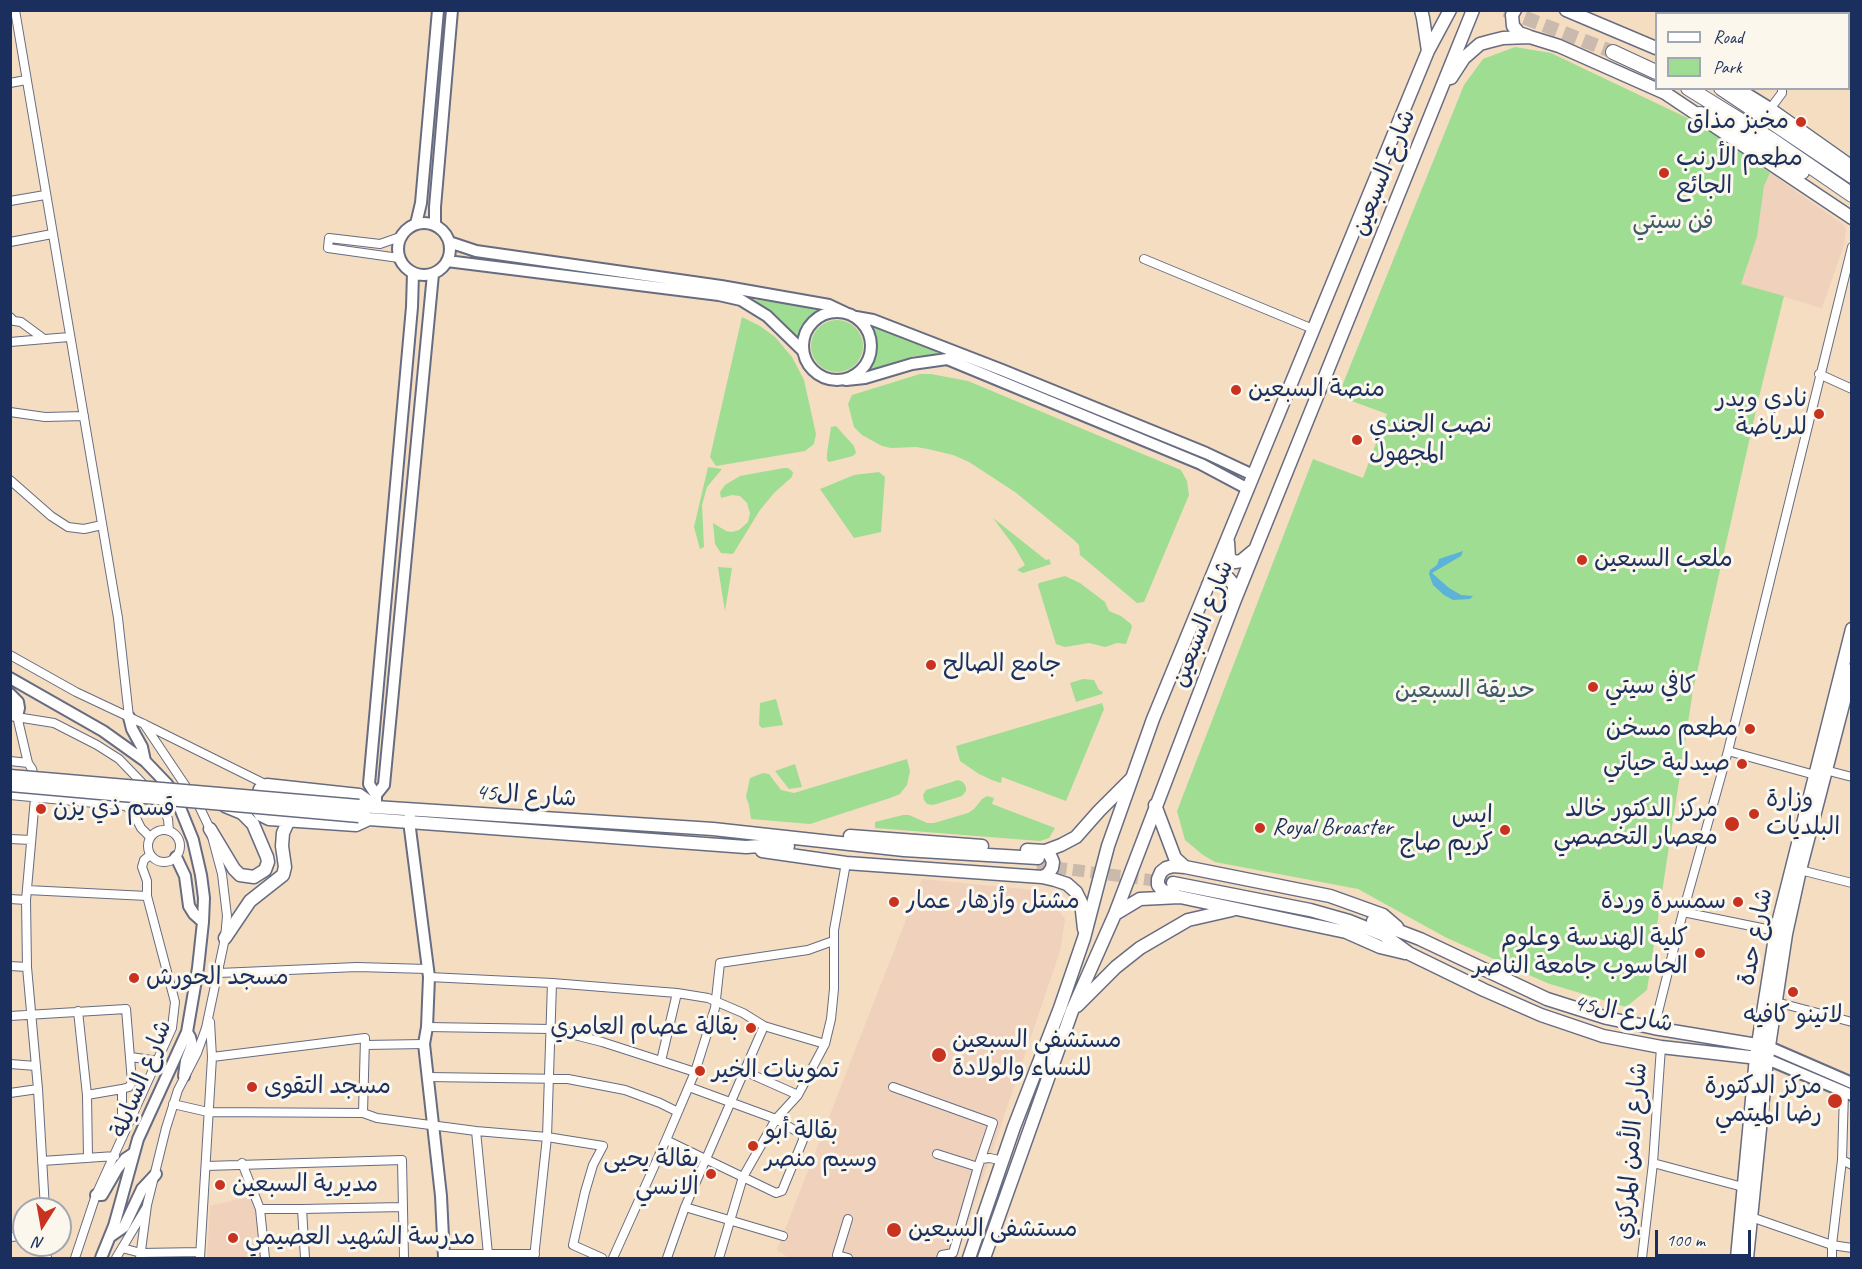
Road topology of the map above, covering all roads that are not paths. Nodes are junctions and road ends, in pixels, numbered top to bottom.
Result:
1 (15, 10) edge
2 (438, 10) edge
3 (452, 10) edge
4 (1421, 10) edge
5 (1449, 10) edge
6 (1473, 10) edge
7 (1515, 10) edge
8 (1566, 10) edge
9 (1530, 37) junction
10 (1655, 48) edge
11 (1428, 51) junction
12 (1655, 64) edge
13 (1655, 71) edge
14 (26, 80) junction
15 (10, 82) edge
16 (1655, 88) edge
17 (1659, 90) edge
18 (1691, 90) edge
19 (1707, 90) edge
20 (1724, 90) edge
21 (1739, 90) edge
22 (1782, 90) edge
23 (1434, 104) junction
24 (1770, 109) junction
25 (1700, 114) junction
26 (1851, 167) edge
27 (1851, 176) edge
28 (1851, 185) edge
29 (45, 195) junction
30 (1851, 195) edge
31 (10, 201) edge
32 (1851, 205) edge
33 (1851, 218) edge
34 (416, 224) junction
35 (435, 225) junction
36 (52, 234) junction
37 (400, 237) junction
38 (10, 242) edge
39 (449, 242) junction
40 (1851, 247) edge
41 (399, 258) junction
42 (1144, 259) dead end
43 (447, 261) junction
44 (413, 273) junction
45 (433, 274) junction
46 (742, 295) junction
47 (851, 315) junction
48 (10, 317) edge
49 (1313, 329) junction
50 (69, 337) junction
51 (44, 339) junction
52 (10, 342) edge
53 (803, 351) junction
54 (949, 355) junction
55 (1819, 374) junction
56 (1000, 375) junction
57 (846, 380) junction
58 (1851, 389) edge
59 (10, 412) edge
60 (84, 416) junction
61 (1253, 475) junction
62 (10, 480) edge
63 (1248, 489) junction
64 (102, 525) junction
65 (1228, 538) junction
66 (1254, 550) junction
67 (1208, 585) junction
68 (1234, 602) junction
69 (1851, 629) edge
70 (10, 655) edge
71 (1851, 670) edge
72 (10, 678) edge
73 (10, 694) edge
74 (10, 706) edge
75 (14, 716) edge
76 (129, 717) junction
77 (144, 724) junction
78 (1728, 751) junction
79 (145, 761) junction
80 (10, 762) edge
81 (28, 763) junction
82 (1820, 772) junction
83 (10, 776) edge
84 (1133, 777) junction
85 (1851, 777) edge
86 (10, 785) edge
87 (267, 785) junction
88 (10, 795) edge
89 (35, 798) junction
90 (376, 801) junction
91 (219, 803) junction
92 (1155, 805) junction
93 (362, 814) junction
94 (410, 815) junction
95 (292, 821) junction
96 (210, 830) junction
97 (169, 831) junction
98 (150, 837) junction
99 (10, 839) edge
100 (31, 840) junction
101 (746, 847) junction
102 (150, 855) junction
103 (176, 857) junction
104 (1040, 858) junction
105 (846, 863) junction
106 (1185, 867) junction
107 (1800, 870) junction
108 (1042, 877) junction
109 (1851, 883) edge
110 (27, 890) junction
111 (147, 896) junction
112 (1180, 897) junction
113 (10, 899) edge
114 (26, 900) junction
115 (1242, 909) junction
116 (1683, 912) junction
117 (1115, 914) junction
118 (203, 922) junction
119 (1776, 931) junction
120 (1405, 933) junction
121 (225, 938) junction
122 (1084, 938) junction
123 (833, 941) junction
124 (1410, 954) junction
125 (10, 966) edge
126 (27, 967) junction
127 (219, 973) junction
128 (428, 973) junction
129 (552, 983) junction
130 (677, 993) junction
131 (1547, 999) junction
132 (716, 1001) junction
133 (1776, 1002) junction
134 (78, 1011) junction
135 (1072, 1011) junction
136 (210, 1015) junction
137 (1541, 1015) junction
138 (10, 1016) edge
139 (31, 1016) junction
140 (1851, 1022) edge
141 (764, 1026) junction
142 (427, 1027) junction
143 (1654, 1028) junction
144 (551, 1029) junction
145 (187, 1032) junction
146 (424, 1044) junction
147 (825, 1044) junction
148 (365, 1045) junction
149 (1661, 1047) junction
150 (1762, 1052) junction
151 (131, 1057) junction
152 (212, 1057) junction
153 (158, 1061) junction
154 (661, 1061) junction
155 (10, 1064) edge
156 (36, 1065) junction
157 (744, 1071) junction
158 (694, 1072) junction
159 (184, 1076) junction
160 (427, 1077) junction
161 (548, 1078) junction
162 (689, 1087) junction
163 (893, 1087) dead end
164 (38, 1089) junction
165 (122, 1089) junction
166 (1849, 1090) edge
167 (10, 1093) edge
168 (87, 1095) junction
169 (798, 1095) junction
170 (730, 1103) junction
171 (173, 1104) junction
172 (208, 1112) junction
173 (678, 1112) junction
174 (363, 1113) junction
175 (776, 1119) junction
176 (433, 1125) junction
177 (476, 1131) junction
178 (547, 1137) junction
179 (122, 1139) junction
180 (666, 1140) junction
181 (134, 1153) junction
182 (937, 1154) dead end
183 (115, 1156) junction
184 (88, 1158) junction
185 (707, 1160) junction
186 (1842, 1160) junction
187 (42, 1161) junction
188 (1003, 1161) junction
189 (979, 1163) junction
190 (1653, 1163) junction
191 (242, 1164) junction
192 (1851, 1165) edge
193 (206, 1166) junction
194 (156, 1173) junction
195 (743, 1177) junction
196 (1743, 1187) junction
197 (96, 1195) junction
198 (44, 1197) edge
199 (147, 1205) junction
200 (403, 1207) junction
201 (685, 1207) junction
202 (260, 1209) junction
203 (302, 1209) junction
204 (1751, 1216) junction
205 (848, 1219) dead end
206 (730, 1221) junction
207 (111, 1236) junction
208 (783, 1236) dead end
209 (1832, 1245) junction
210 (122, 1248) junction
211 (1851, 1248) edge
212 (488, 1254) junction
213 (141, 1256) edge
214 (200, 1256) edge
215 (444, 1256) edge
216 (534, 1256) edge
217 (75, 1258) edge
218 (101, 1258) edge
219 (116, 1258) edge
220 (265, 1258) edge
221 (305, 1258) edge
222 (404, 1258) edge
223 (602, 1258) edge
224 (613, 1258) edge
225 (667, 1258) edge
226 (719, 1258) edge
227 (848, 1258) edge
228 (940, 1258) edge
229 (969, 1258) edge
230 (984, 1258) edge
231 (1642, 1258) edge
232 (1737, 1258) edge
233 (1747, 1258) edge
234 (1832, 1258) edge

1 - 14 street
2 - 34 street
3 - 35 street
4 - 11 main road
5 - 11 main road, شارع السبعين
6 - 23 main road, شارع السبعين
7 - 9 main road
8 - 10 main road
9 - 16 main road
9 - 23 main road
11 - 49 main road, شارع السبعين
12 - 13 highway
14 - 15 street
14 - 29 street
17 - 25 main road
18 - 30 highway
19 - 28 highway
20 - 27 highway
21 - 24 main road
22 - 24 street
23 - 66 main road, شارع السبعين
24 - 26 main road
25 - 32 highway
25 - 33 main road
29 - 31 street
29 - 36 street
34 - 35 street
34 - 37 street
35 - 39 street
36 - 38 street
36 - 50 street
37 - 41 street
37 - 41 street
39 - 43 street
39 - 46 street
40 - 55 street
41 - 44 street
42 - 49 street
43 - 45 street
43 - 46 street
44 - 45 street
44 - 90 street
45 - 90 street
46 - 47 street
46 - 53 street
47 - 53 street
47 - 54 street
47 - 57 street
48 - 51 street
49 - 61 main road, شارع السبعين
50 - 51 street
50 - 60 street
51 - 52 street
53 - 57 street
54 - 56 street
54 - 57 street
55 - 58 street
55 - 78 street
56 - 61 street
56 - 63 street
59 - 60 street
60 - 64 street
61 - 63 main road, شارع السبعين
62 - 64 street
63 - 65 main road, شارع السبعين
64 - 76 street
65 - 66 main road
65 - 67 main road, شارع السبعين
66 - 68 main road, شارع السبعين
67 - 68 main road
67 - 84 main road, شارع السبعين
68 - 92 main road, شارع السبعين
69 - 82 main road, شارع حدة
70 - 76 street
71 - 82 main road, شارع حدة
72 - 79 street, شارع السايلة
73 - 75 street
74 - 75 street
75 - 81 street
75 - 97 street
76 - 77 street
76 - 79 street
77 - 87 street
77 - 96 street
78 - 82 street
78 - 116 street
79 - 118 street, شارع السايلة
80 - 81 street
81 - 89 street
82 - 85 street
82 - 107 main road, شارع حدة
82 - 119 main road, شارع حدة
83 - 93 main road, شارع ال45, bridge
84 - 104 main road
84 - 122 main road, شارع السبعين
86 - 91 main road, شارع ال45, bridge
87 - 90 main road
87 - 95 main road
88 - 89 street
89 - 98 street
89 - 100 street
90 - 93 main road, شارع ال45
90 - 94 main road, شارع ال45
91 - 93 main road, شارع ال45, bridge
91 - 96 main road, bridge
92 - 106 main road
92 - 117 main road, شارع السبعين
93 - 94 main road, شارع ال45
93 - 95 main road
94 - 101 main road, شارع ال45
94 - 104 main road, شارع ال45
94 - 128 street
95 - 121 main road
96 - 121 street
97 - 98 street
97 - 103 street
98 - 102 street
99 - 100 street
100 - 110 street
101 - 104 main road, شارع ال45
101 - 105 main road
102 - 103 street
102 - 111 street
103 - 118 street
104 - 108 main road
105 - 108 main road
105 - 123 street
106 - 112 main road
106 - 120 main road
107 - 109 street
107 - 133 main road, شارع حدة
108 - 122 main road
110 - 111 street
110 - 114 street
111 - 153 street
112 - 115 main road
112 - 117 main road
113 - 114 street
114 - 126 street
115 - 124 main road
115 - 135 main road
116 - 119 street
116 - 143 street
117 - 135 main road, شارع السبعين
118 - 145 street, شارع السايلة
119 - 150 main road, شارع حدة
120 - 124 main road, شارع ال45
120 - 131 main road, شارع ال45
121 - 127 street
122 - 188 main road, شارع السبعين
123 - 132 street
123 - 147 street
124 - 137 main road, شارع ال45
125 - 126 street
126 - 139 street
127 - 128 street
127 - 136 street
128 - 129 street
128 - 142 street
129 - 130 street
129 - 144 street
130 - 132 street
130 - 154 street
131 - 137 main road
131 - 143 main road, شارع ال45
132 - 141 street
132 - 158 street
133 - 140 street
133 - 150 main road, شارع حدة
134 - 139 street
134 - 151 street
134 - 168 street
135 - 230 main road, شارع السبعين
136 - 152 street
136 - 159 street
137 - 149 main road, شارع ال45
138 - 139 street
139 - 156 street
141 - 147 street
141 - 157 street
142 - 144 street
142 - 146 street
143 - 150 main road, شارع ال45
144 - 154 street
144 - 161 street
145 - 159 street
145 - 181 street, شارع السايلة
146 - 148 street
146 - 160 street
147 - 169 street
148 - 152 street
148 - 174 street
149 - 150 main road, شارع ال45
149 - 190 street, شارع الأمن المركزي
150 - 166 street
150 - 196 main road, شارع حدة
150 - 204 main road, شارع حدة
151 - 153 street
151 - 165 street
152 - 172 street
153 - 179 street
154 - 158 street
155 - 156 street
156 - 164 street
157 - 169 street
157 - 170 street
158 - 162 street
159 - 171 street
160 - 161 street
160 - 176 street
161 - 173 street
161 - 178 street
162 - 170 street
162 - 173 street
163 - 189 street
164 - 167 street
164 - 187 street
165 - 168 street
165 - 179 street
166 - 186 street
168 - 184 street
169 - 175 street
170 - 175 street
170 - 185 street
171 - 172 street
171 - 194 street
172 - 174 street
172 - 193 street
173 - 180 street
174 - 176 street
175 - 195 street
175 - 195 street
176 - 177 street
176 - 215 street
177 - 178 street
177 - 212 street
178 - 216 street
178 - 223 street
179 - 183 street
180 - 185 street
180 - 224 street
181 - 197 street
181 - 207 street, شارع السايلة
182 - 189 street
183 - 184 street
183 - 197 street
184 - 187 street
185 - 195 street
185 - 201 street
186 - 192 street
186 - 209 street
187 - 198 street
188 - 189 street
188 - 229 main road, شارع السبعين
189 - 228 street
190 - 196 street
190 - 231 street, شارع الأمن المركزي
191 - 193 street
191 - 200 street
191 - 202 street
193 - 214 street
194 - 199 street
194 - 207 street
195 - 206 street
196 - 232 main road, شارع حدة
197 - 217 street
199 - 210 street
199 - 213 street
200 - 203 street
200 - 222 street
201 - 206 street
201 - 225 street
202 - 203 street
202 - 220 street
203 - 221 street
204 - 209 street
204 - 233 main road, شارع حدة
205 - 227 street
206 - 208 street
206 - 226 street
207 - 218 street, شارع السايلة
209 - 211 street
209 - 234 street
210 - 213 street
210 - 219 street
212 - 215 street
212 - 216 street
213 - 214 street

